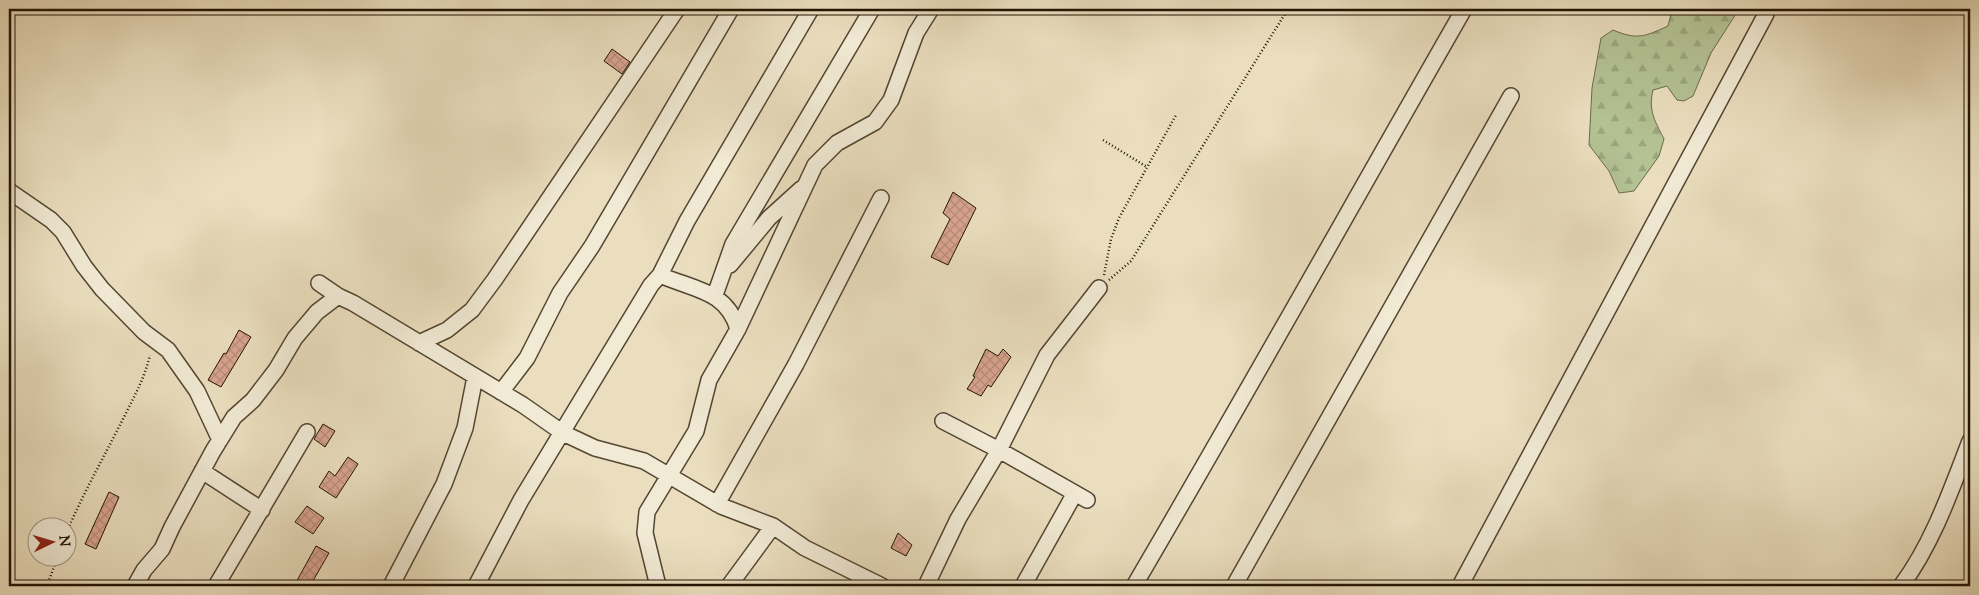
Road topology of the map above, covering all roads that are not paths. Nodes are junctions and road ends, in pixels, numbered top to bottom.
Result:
1 (677, 9) edge
2 (731, 9) edge
3 (811, 9) edge
4 (872, 9) edge
5 (931, 9) edge
6 (1464, 9) edge
7 (1766, 14) dead end
8 (1511, 96) dead end
9 (805, 186) junction
10 (9, 191) edge
11 (882, 198) dead end
12 (722, 274) junction
13 (660, 275) junction
14 (319, 283) dead end
15 (1099, 288) road end
16 (715, 295) junction
17 (338, 296) junction
18 (738, 329) junction
19 (419, 343) junction
20 (475, 377) junction
21 (501, 392) junction
22 (943, 421) dead end
23 (307, 432) dead end
24 (562, 432) junction
25 (220, 440) junction
26 (1970, 441) edge
27 (999, 450) junction
28 (202, 471) junction
29 (668, 475) junction
30 (718, 504) junction
31 (262, 510) junction
32 (773, 526) junction
33 (135, 586) edge
34 (216, 586) edge
35 (391, 586) edge
36 (476, 586) edge
37 (658, 586) edge
38 (730, 586) edge
39 (882, 586) edge
40 (926, 586) edge
41 (1023, 586) edge
42 (1134, 586) edge
43 (1234, 586) edge
44 (1460, 586) edge
45 (1901, 586) edge

1 - 19 street
2 - 21 street
3 - 13 street
4 - 12 street
5 - 9 street
6 - 42 street
7 - 44 street
8 - 43 street
9 - 12 street
9 - 18 street
10 - 25 street
11 - 30 street
12 - 16 street
13 - 16 street
13 - 24 street
14 - 17 street
15 - 27 street
16 - 18 street
17 - 19 street
17 - 25 street
18 - 29 street
19 - 20 street
20 - 21 street
20 - 35 street
21 - 24 street
22 - 27 street
23 - 31 street
24 - 29 street
24 - 36 street
25 - 28 street
26 - 45 street
27 - 40 street
27 - 41 street
28 - 31 street
28 - 33 street
29 - 30 street
29 - 37 street
30 - 32 street
31 - 34 street
32 - 38 street
32 - 39 street

